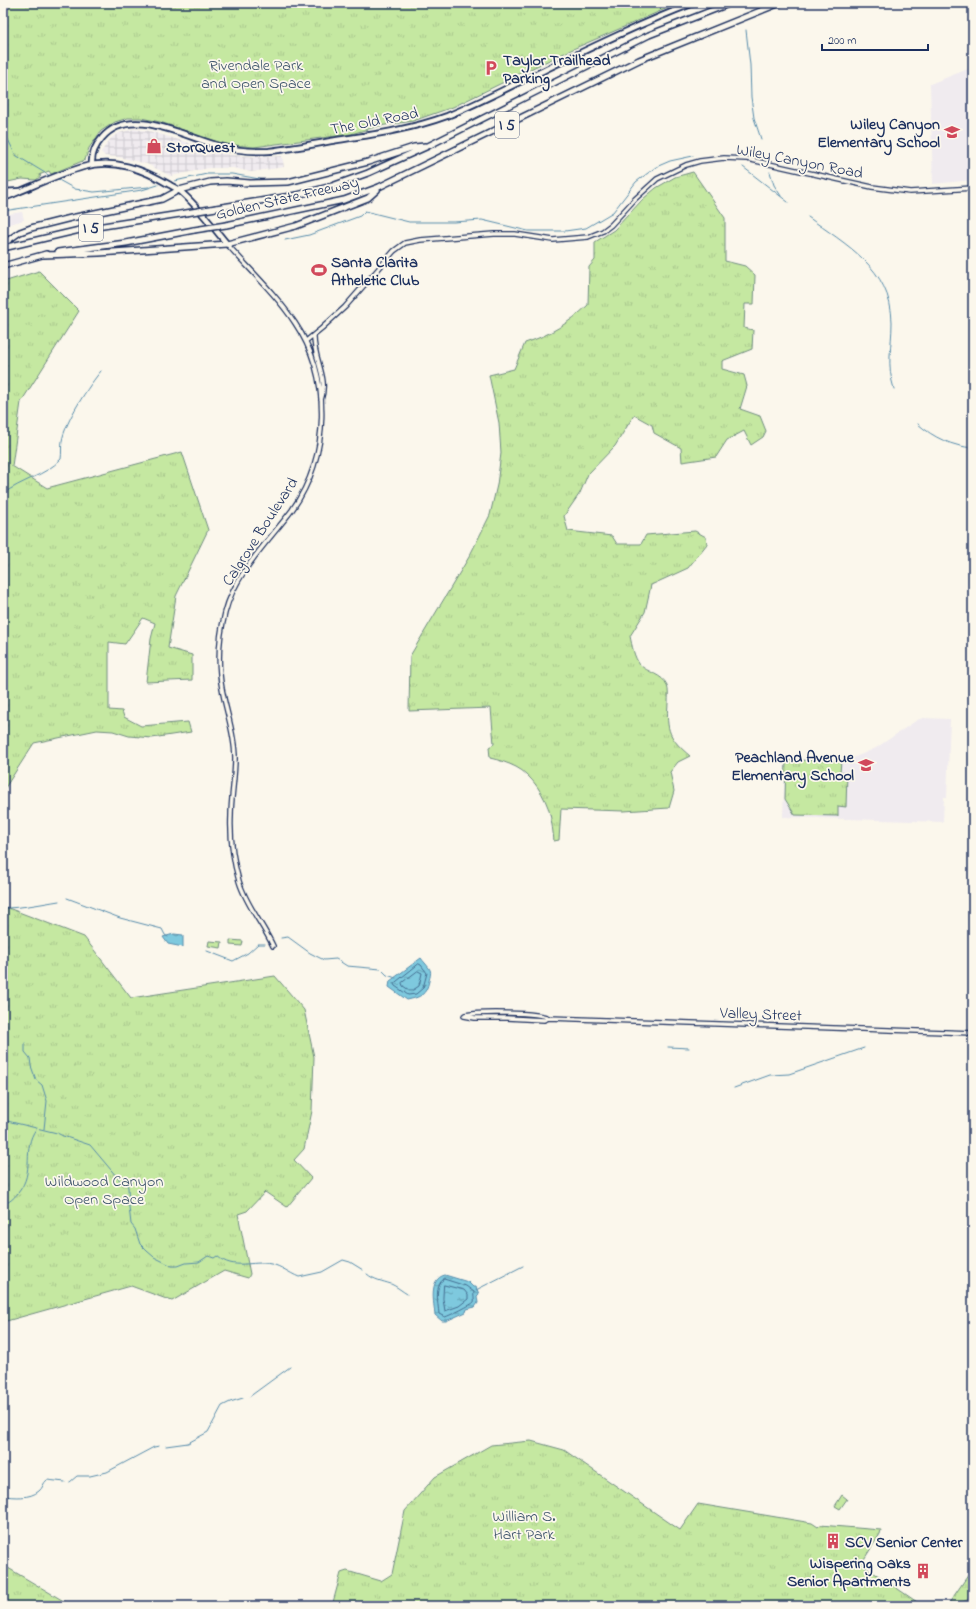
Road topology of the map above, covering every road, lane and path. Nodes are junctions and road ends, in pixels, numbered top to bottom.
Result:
1 (694, 3) edge
2 (731, 3) edge
3 (780, 3) edge
4 (428, 146) junction
5 (92, 165) junction
6 (379, 187) junction
7 (973, 188) edge
8 (179, 190) junction
9 (20, 191) junction
10 (3, 192) edge
11 (3, 198) edge
12 (3, 244) edge
13 (227, 244) junction
14 (3, 248) edge
15 (43, 255) junction
16 (3, 266) edge
17 (314, 335) junction
18 (306, 341) junction
19 (321, 402) junction
20 (273, 946) dead end
21 (549, 1018) junction
22 (973, 1033) edge

1 - 5 main road, The Old Road
2 - 4 highway, Golden State Freeway / I 5
3 - 6 highway, Golden State Freeway / I 5
4 - 8 highway
4 - 14 highway, Golden State Freeway / I 5, bridge
5 - 8 main road, Calgrove Boulevard
5 - 9 main road
6 - 13 highway
6 - 15 highway, Golden State Freeway / I 5, bridge
7 - 17 street, Wiley Canyon Road
8 - 12 highway
8 - 13 main road, Calgrove Boulevard
9 - 10 main road
9 - 11 main road
13 - 15 highway
13 - 18 street, Calgrove Boulevard
15 - 16 highway, Golden State Freeway / I 5
17 - 18 street, Wiley Canyon Road
17 - 19 street
18 - 19 street, Calgrove Boulevard
19 - 20 street, Calgrove Boulevard
21 - 21 street, Valley Street
21 - 22 street, Valley Street

